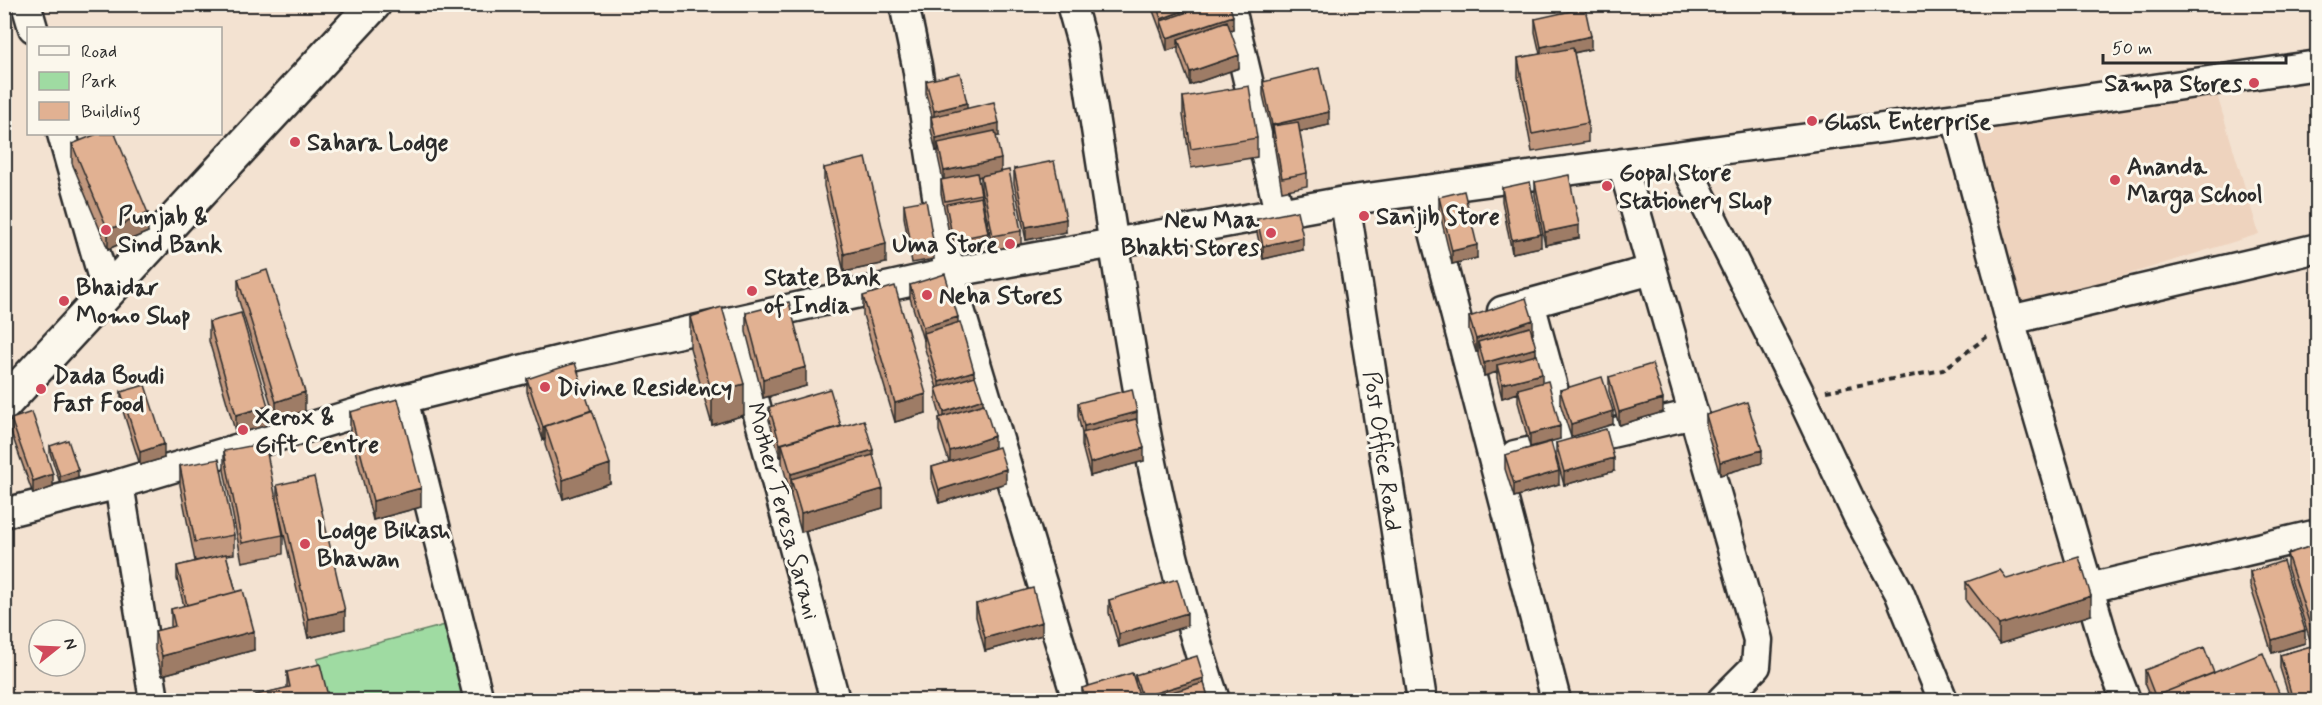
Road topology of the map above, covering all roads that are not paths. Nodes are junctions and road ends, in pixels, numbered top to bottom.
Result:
1 (26, 4) edge
2 (375, 4) edge
3 (904, 4) edge
4 (1071, 4) edge
5 (1230, 4) edge
6 (33, 27) edge
7 (2318, 65) edge
8 (1956, 118) junction
9 (62, 135) edge
10 (1681, 156) junction
11 (1622, 163) junction
12 (1423, 190) junction
13 (1346, 201) junction
14 (1279, 212) junction
15 (1115, 243) junction
16 (2318, 248) edge
17 (1653, 270) junction
18 (949, 273) junction
19 (107, 293) junction
20 (1530, 303) junction
21 (1502, 310) edge
22 (2010, 320) junction
23 (733, 321) junction
24 (403, 399) junction
25 (4, 404) edge
26 (1694, 414) junction
27 (1568, 443) junction
28 (1492, 460) junction
29 (119, 484) junction
30 (4, 513) edge
31 (2318, 534) edge
32 (2089, 588) junction
33 (154, 700) edge
34 (479, 700) edge
35 (835, 700) edge
36 (1077, 700) edge
37 (1215, 700) edge
38 (1422, 700) edge
39 (1556, 700) edge
40 (1722, 700) edge
41 (1943, 700) edge
42 (2126, 700) edge

1 - 6 street
2 - 19 main road
3 - 18 street
4 - 15 street
5 - 14 street
7 - 8 street
8 - 10 street
8 - 22 street
9 - 19 street
10 - 11 street
10 - 41 street
11 - 12 street
11 - 17 street
12 - 13 street
12 - 28 street
13 - 14 street
13 - 38 street, Post Office Road
14 - 15 street
15 - 18 street
15 - 37 street
16 - 22 street
17 - 20 street
17 - 26 street
18 - 23 street
18 - 36 street
19 - 25 main road
20 - 21 street
20 - 27 street
22 - 32 street
23 - 24 street
23 - 35 street, Mother Teresa Sarani
24 - 29 street
24 - 34 street
26 - 27 street
26 - 40 street
27 - 28 street
28 - 39 street
29 - 30 street
29 - 33 street
31 - 32 street
32 - 42 street

